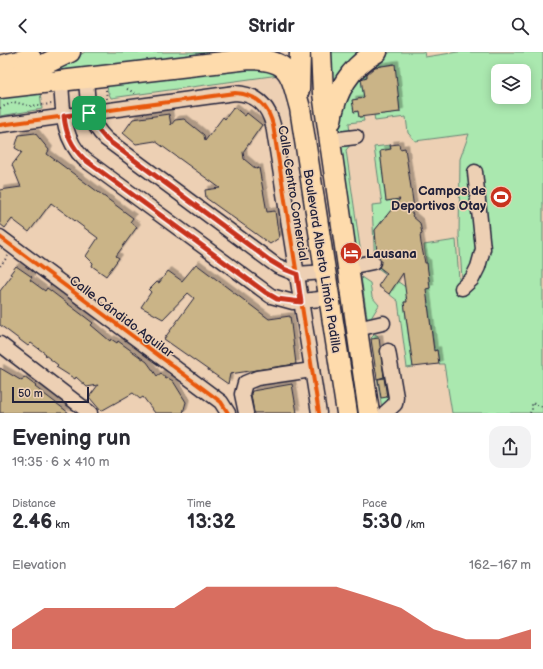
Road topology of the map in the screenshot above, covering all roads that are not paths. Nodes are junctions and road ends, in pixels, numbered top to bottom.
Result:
1 (51, 52) edge
2 (70, 52) edge
3 (300, 52) edge
4 (321, 52) edge
5 (377, 52) edge
6 (0, 66) edge
7 (86, 79) junction
8 (0, 81) edge
9 (61, 82) junction
10 (0, 88) edge
11 (300, 108) junction
12 (89, 113) junction
13 (64, 116) junction
14 (0, 125) edge
15 (330, 137) junction
16 (356, 137) dead end
17 (475, 172) dead end
18 (1, 241) edge
19 (373, 262) dead end
20 (349, 267) junction
21 (325, 272) junction
22 (297, 274) junction
23 (462, 288) dead end
24 (329, 298) junction
25 (301, 302) junction
26 (383, 324) dead end
27 (357, 328) junction
28 (0, 344) edge
29 (388, 351) dead end
30 (312, 370) junction
31 (90, 413) edge
32 (228, 413) edge
33 (246, 413) edge
34 (319, 413) edge
35 (348, 413) edge
36 (369, 413) edge
37 (385, 413) edge

1 - 6 highway
2 - 8 highway
3 - 11 highway
4 - 15 highway, Boulevard Alberto Limón Padilla
5 - 15 highway
7 - 9 highway
7 - 11 highway
7 - 12 street
9 - 10 highway
9 - 13 street
11 - 21 highway, Boulevard Alberto Limón Padilla
12 - 13 street
12 - 22 street
12 - 22 street, Calle Centro Comercial
13 - 14 street
13 - 25 street
15 - 16 street
15 - 20 highway, Boulevard Alberto Limón Padilla
17 - 23 street
18 - 32 street, Calle Cándido Aguilar
19 - 20 street
20 - 27 highway, Boulevard Alberto Limón Padilla
21 - 22 street
21 - 24 highway, Boulevard Alberto Limón Padilla
22 - 25 street, Calle Centro Comercial
24 - 25 street
24 - 35 highway, Boulevard Alberto Limón Padilla
25 - 30 street, Calle Centro Comercial
26 - 27 street
27 - 36 highway, Boulevard Alberto Limón Padilla
28 - 31 street
29 - 37 street
30 - 33 street
30 - 34 street, Calle Centro Comercial

